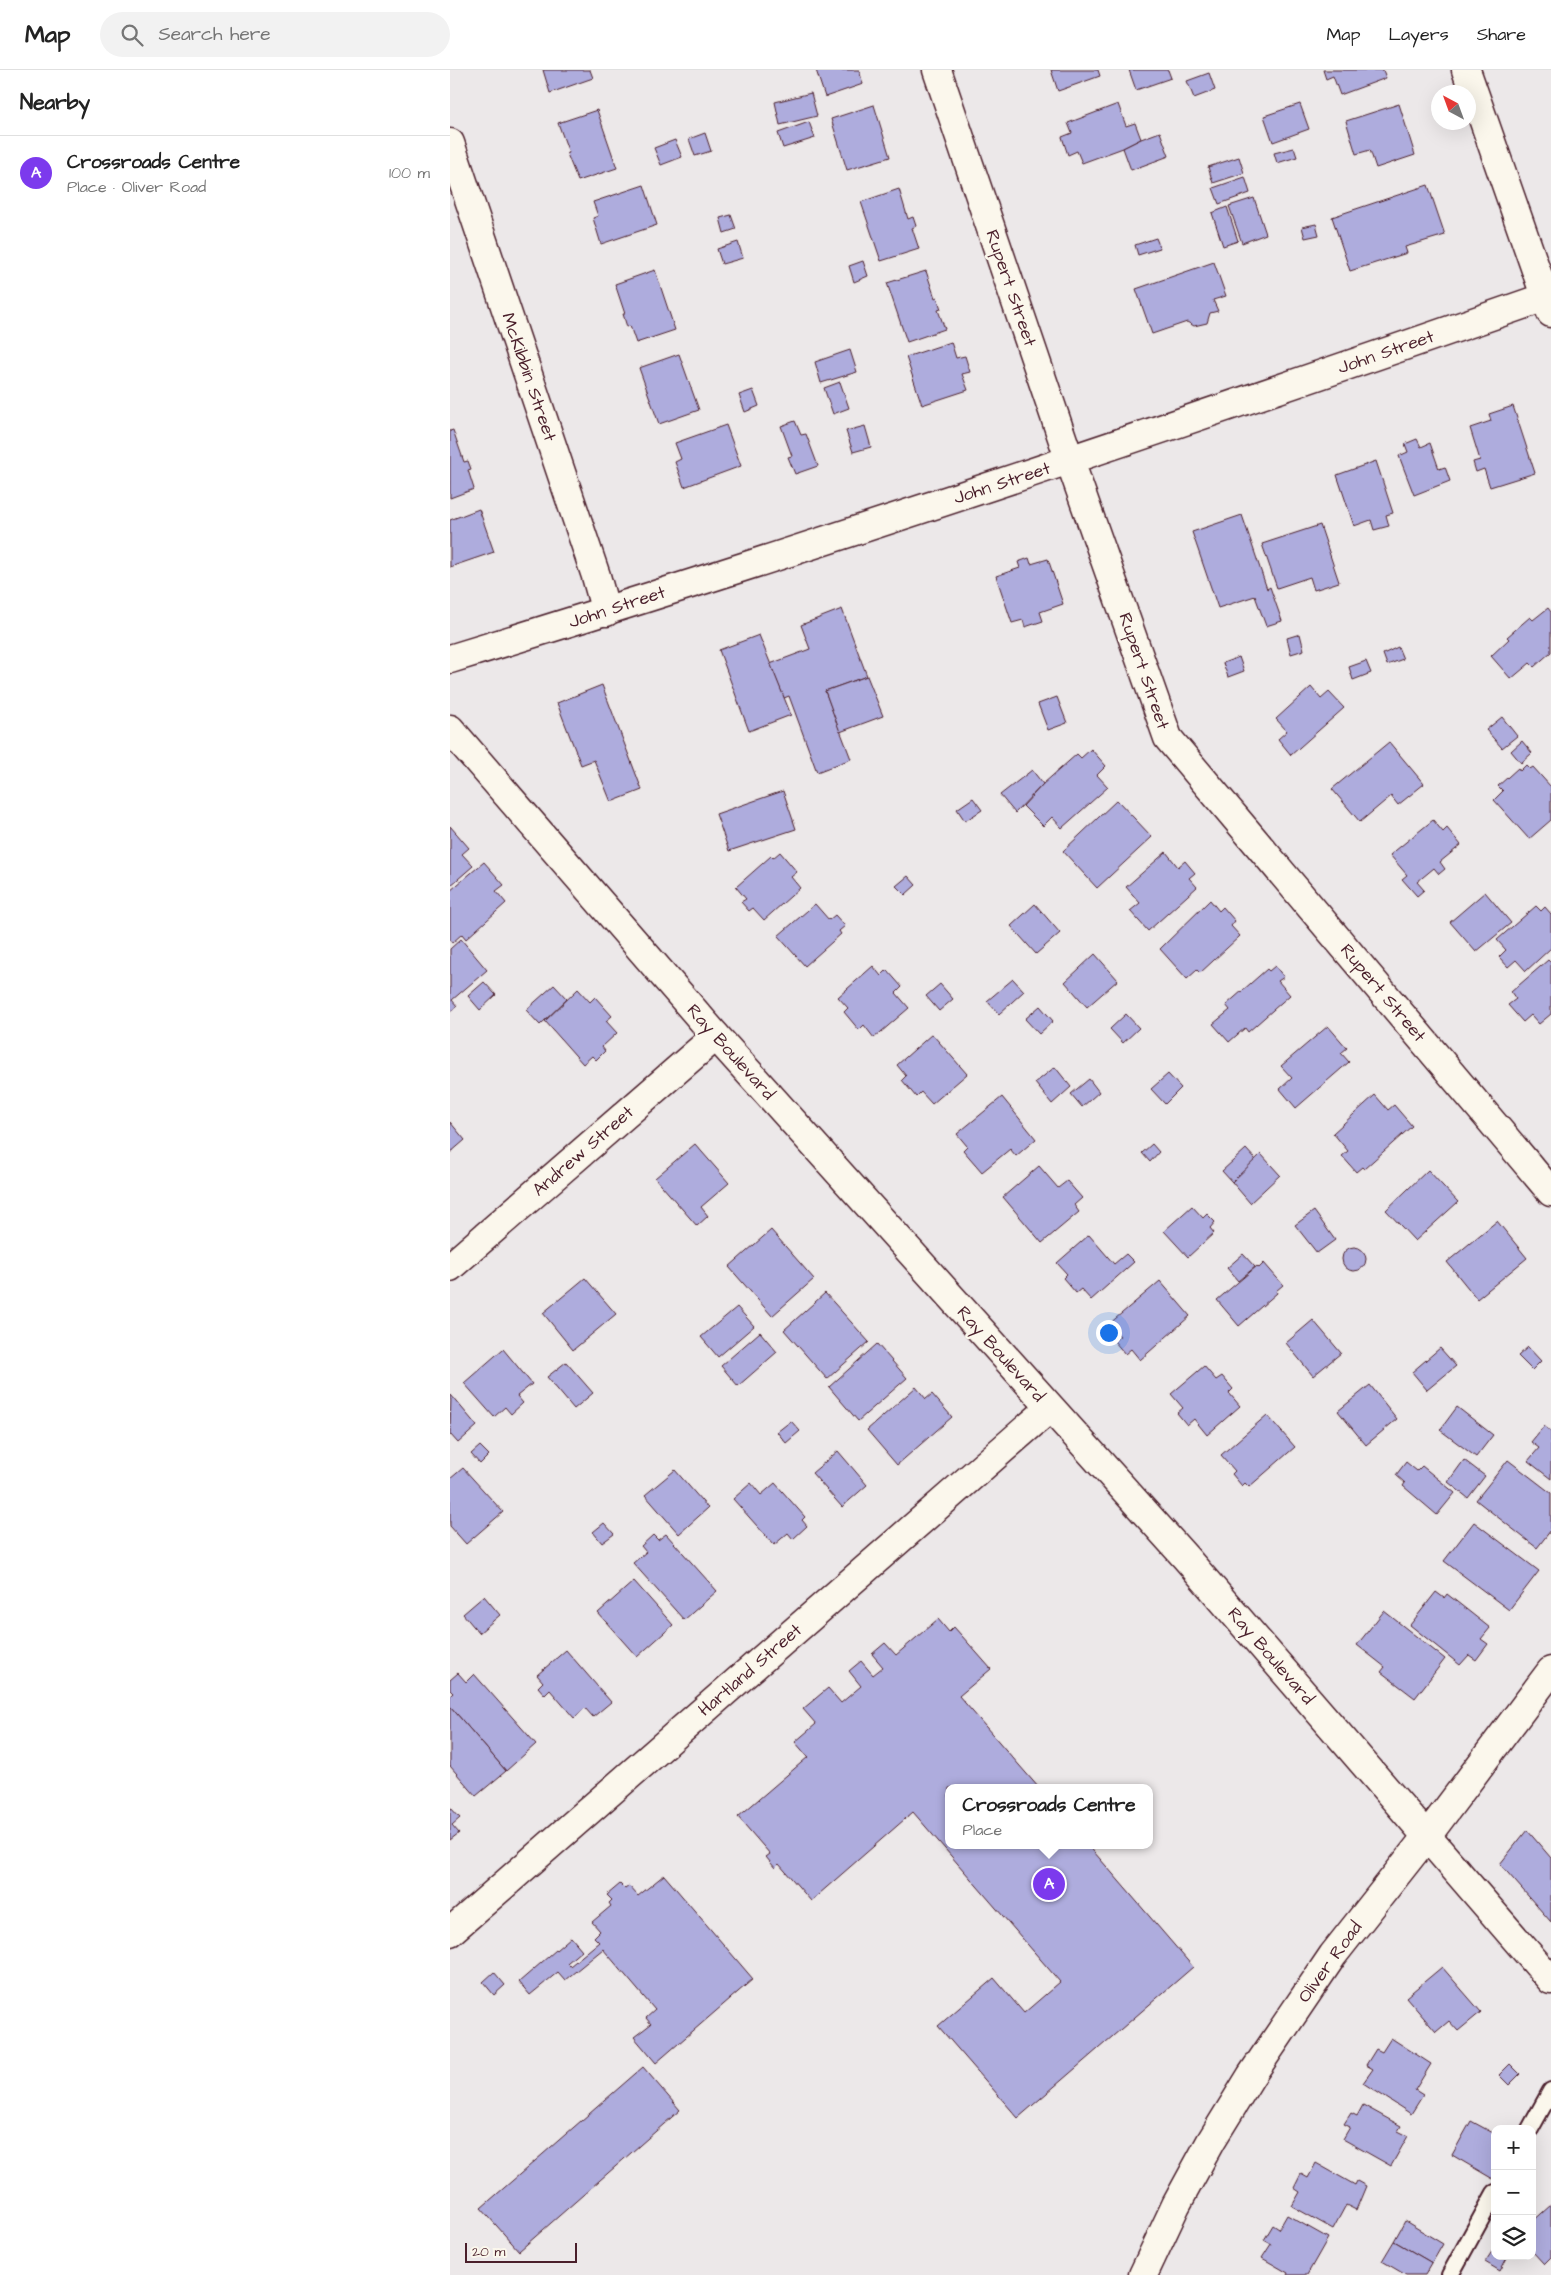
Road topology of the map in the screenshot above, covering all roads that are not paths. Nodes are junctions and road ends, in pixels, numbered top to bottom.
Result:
1 (937, 70) edge
2 (1466, 70) edge
3 (450, 143) edge
4 (1549, 302) edge
5 (1070, 461) junction
6 (606, 612) junction
7 (450, 659) edge
8 (450, 729) edge
9 (716, 1036) junction
10 (1551, 1192) edge
11 (450, 1267) edge
12 (1050, 1408) junction
13 (1551, 1671) edge
14 (1427, 1836) junction
15 (450, 1932) edge
16 (1551, 1980) edge
17 (1551, 2091) edge
18 (1532, 2125) edge
19 (1491, 2200) edge
20 (1142, 2275) edge
21 (1450, 2275) edge

1 - 5 street, Rupert Street
2 - 4 street
3 - 6 street, McKibbin Street
4 - 5 street, John Street
5 - 6 street, John Street
5 - 10 street, Rupert Street
6 - 7 street, John Street
8 - 9 street, Ray Boulevard
9 - 11 street, Andrew Street
9 - 12 street, Ray Boulevard
12 - 14 street, Ray Boulevard
12 - 15 street, Hartland Street
13 - 14 street, Oliver Road
14 - 16 street, Ray Boulevard
14 - 20 street, Oliver Road
17 - 18 lane
19 - 21 lane

